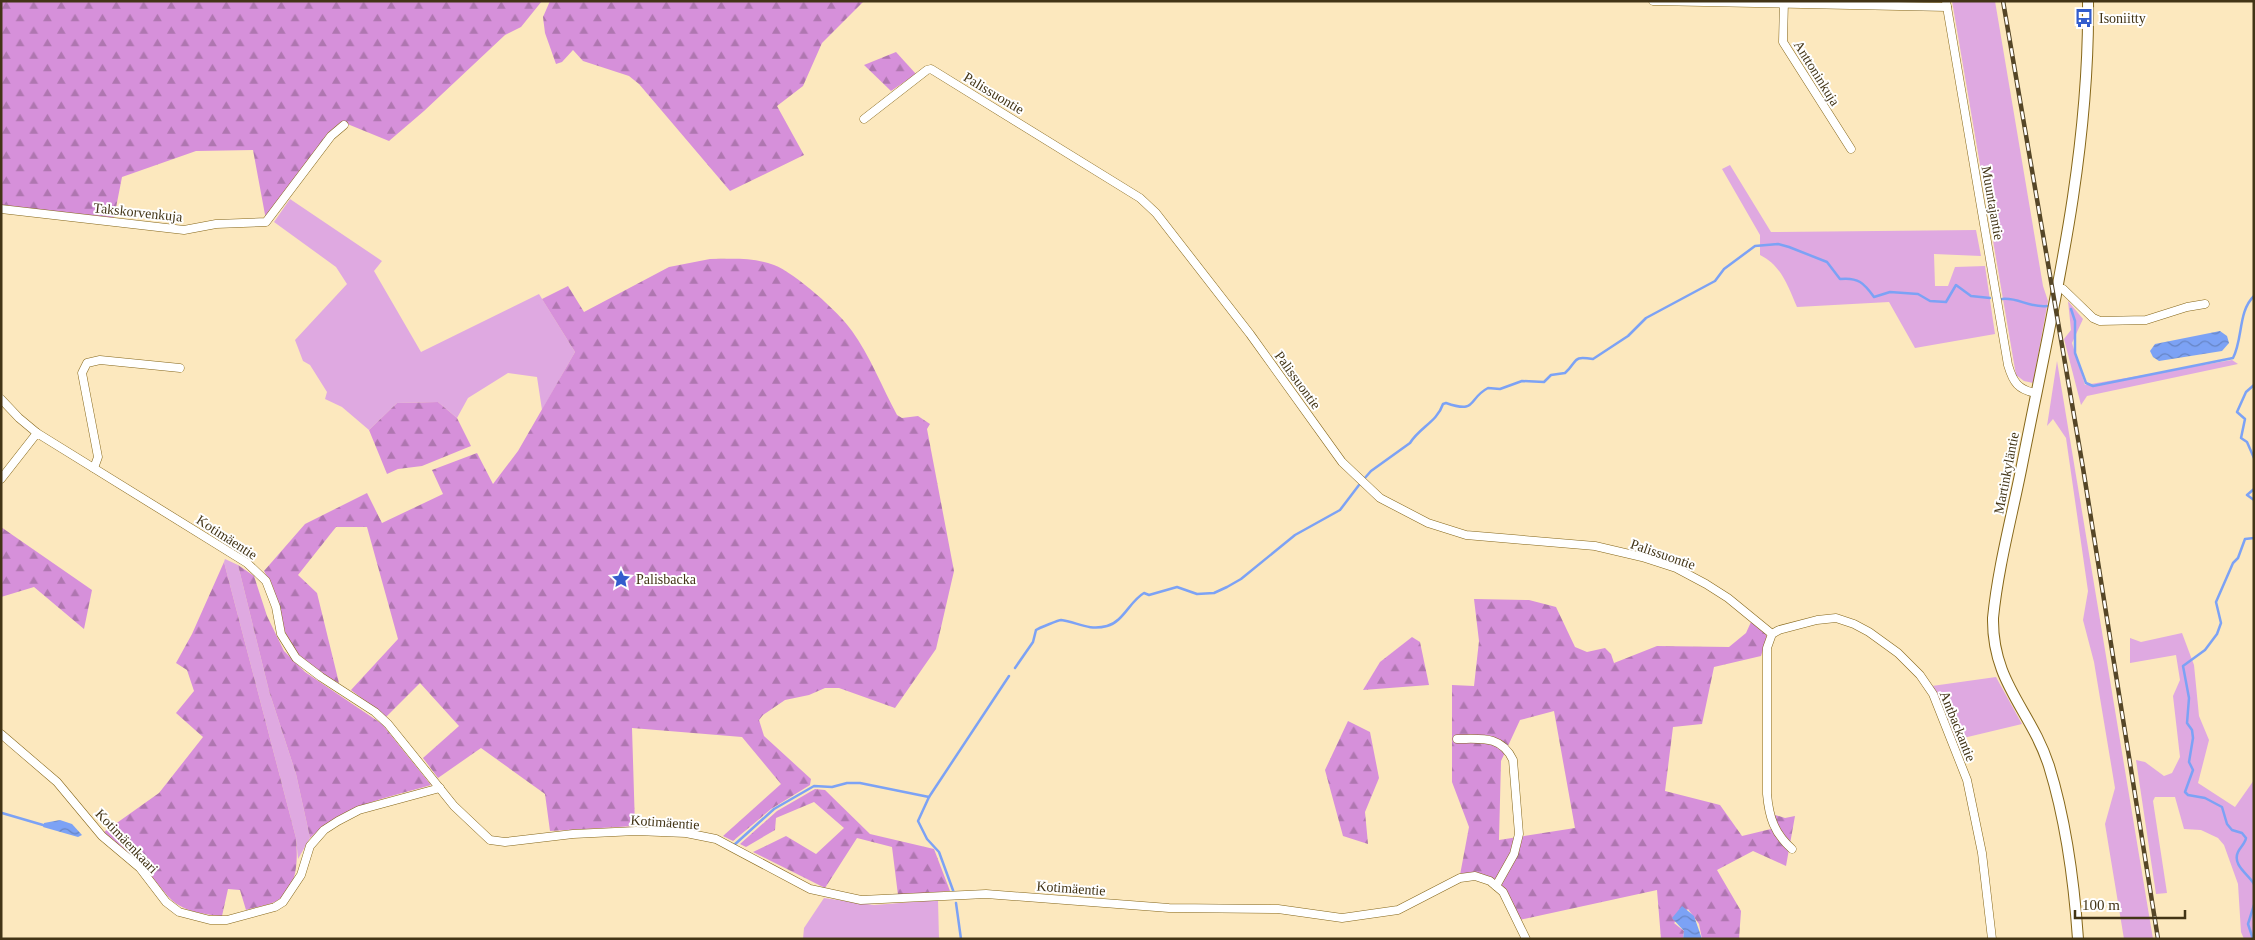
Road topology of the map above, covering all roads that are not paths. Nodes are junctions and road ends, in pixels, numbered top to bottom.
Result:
1 (1653, 1) edge
2 (2088, 1) edge
3 (1784, 2) edge
4 (1947, 4) edge
5 (864, 119) dead end
6 (344, 125) dead end
7 (1851, 149) dead end
8 (1, 209) edge
9 (2057, 288) junction
10 (2205, 304) dead end
11 (180, 368) dead end
12 (2036, 393) junction
13 (1, 399) edge
14 (37, 433) junction
15 (94, 468) junction
16 (1, 479) edge
17 (1772, 634) junction
18 (1, 734) edge
19 (1457, 739) dead end
20 (440, 788) junction
21 (1792, 849) dead end
22 (1496, 886) junction
23 (1526, 939) edge
24 (1992, 939) edge
25 (2078, 939) edge

1 - 3 street
2 - 9 street, Martinkyläntie
3 - 4 street
3 - 7 street, Anttoninkuja
4 - 12 street, Muuntajantie
5 - 17 street, Palissuontie
6 - 8 street, Takskorvenkuja
9 - 10 street
9 - 12 street, Martinkyläntie
11 - 15 street
12 - 25 street, Martinkyläntie
13 - 14 street, Kotimäentie
14 - 15 street, Kotimäentie
14 - 16 street
15 - 20 street, Kotimäentie
17 - 21 street
17 - 24 street, Antbackantie
18 - 20 street, Kotimäenkaari
19 - 22 street
20 - 22 street, Kotimäentie
22 - 23 street

